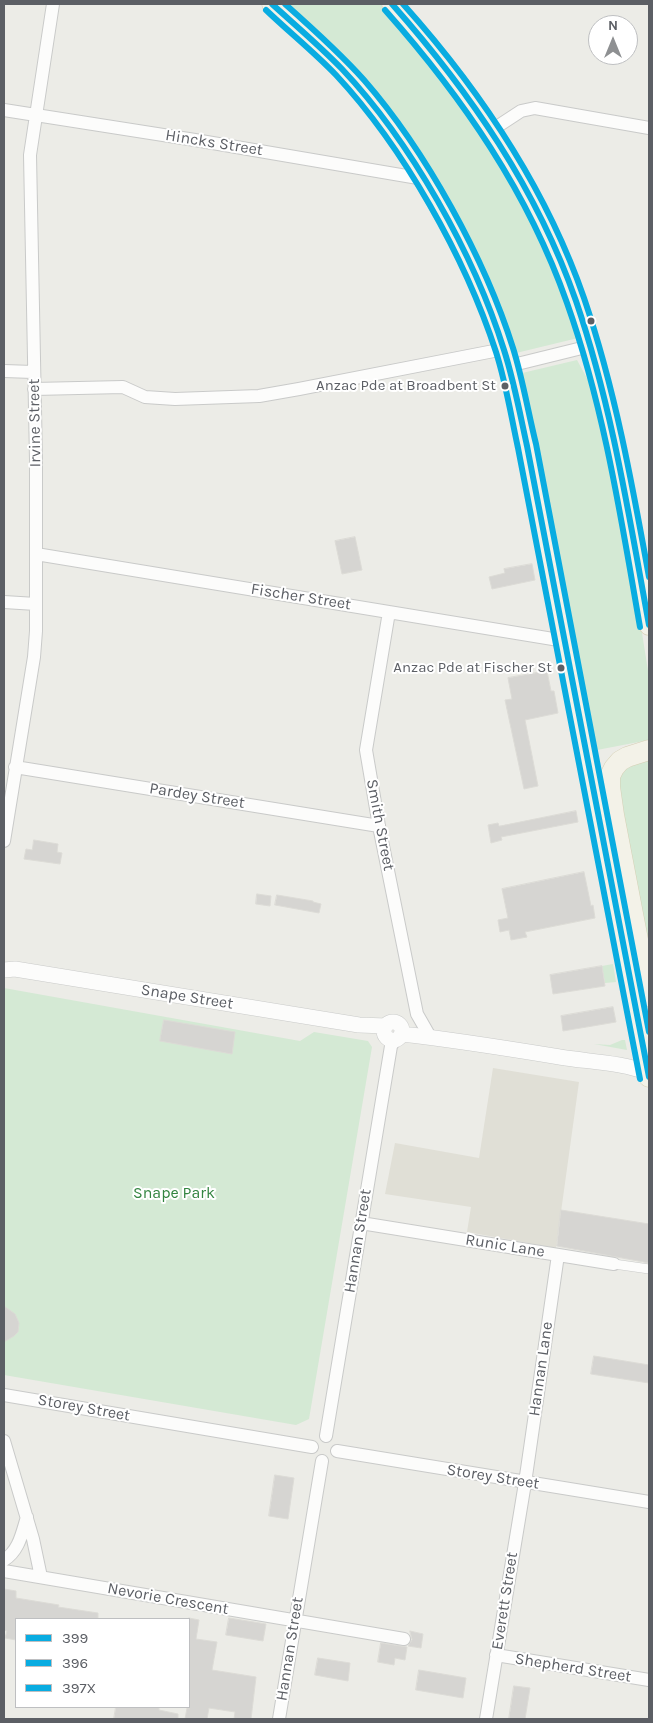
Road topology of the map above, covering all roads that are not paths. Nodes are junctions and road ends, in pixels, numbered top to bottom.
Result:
1 (53, 4) edge
2 (272, 4) edge
3 (392, 4) edge
4 (4, 110) edge
5 (35, 115) junction
6 (649, 128) edge
7 (492, 130) junction
8 (424, 179) junction
9 (590, 346) junction
10 (506, 358) junction
11 (4, 371) edge
12 (33, 372) junction
13 (34, 389) junction
14 (36, 554) junction
15 (4, 602) edge
16 (36, 604) junction
17 (389, 612) junction
18 (649, 625) edge
19 (565, 641) junction
20 (649, 750) edge
21 (15, 767) junction
22 (5, 821) edge
23 (379, 826) junction
24 (4, 841) edge
25 (8, 967) edge
26 (636, 1009) junction
27 (393, 1035) junction
28 (435, 1037) junction
29 (649, 1074) edge
30 (361, 1223) junction
31 (558, 1255) junction
32 (614, 1264) joint
33 (649, 1269) edge
34 (4, 1395) edge
35 (326, 1436) junction
36 (4, 1441) edge
37 (312, 1447) junction
38 (337, 1451) junction
39 (322, 1461) junction
40 (525, 1483) junction
41 (649, 1502) edge
42 (26, 1517) junction
43 (4, 1560) edge
44 (4, 1571) edge
45 (41, 1577) junction
46 (295, 1620) junction
47 (404, 1639) dead end
48 (496, 1655) junction
49 (649, 1680) edge
50 (279, 1719) edge
51 (486, 1719) edge

1 - 5 street, Irvine Street
2 - 8 main road
3 - 7 main road
4 - 5 street, Hincks Street
5 - 8 street, Hincks Street
5 - 12 street, Irvine Street
6 - 7 street
7 - 9 main road
8 - 10 main road
9 - 10 street
9 - 18 main road
10 - 13 street
10 - 19 main road
11 - 12 street
12 - 13 street, Irvine Street
13 - 14 street, Irvine Street
14 - 16 street, Irvine Street
14 - 17 street, Fischer Street
15 - 16 street
16 - 21 street, Irvine Street
17 - 19 street, Fischer Street
17 - 23 street, Smith Street
19 - 26 main road
20 - 26 main road
21 - 22 street, Irvine Street
21 - 23 street, Pardey Street
22 - 24 street, Irvine Street
23 - 28 street, Smith Street
25 - 27 street, Snape Street
26 - 29 main road
27 - 28 street, Snape Street
27 - 30 street, Hannan Street
28 - 29 street, Snape Street
30 - 31 street, Runic Lane
30 - 35 street, Hannan Street
31 - 32 street, Runic Lane
31 - 40 street, Hannan Lane
32 - 33 street, Runic Lane
34 - 37 street, Storey Street
35 - 37 street
35 - 38 street
36 - 42 street
37 - 39 street
38 - 39 street
38 - 40 street, Storey Street
39 - 46 street, Hannan Street
40 - 41 street, Storey Street
40 - 48 street, Everett Street
42 - 43 street
42 - 45 street
44 - 45 street, Nevorie Crescent
45 - 46 street, Nevorie Crescent
46 - 47 street, Nevorie Crescent
46 - 50 street, Hannan Street
48 - 49 street, Shepherd Street
48 - 51 street, Everett Street

